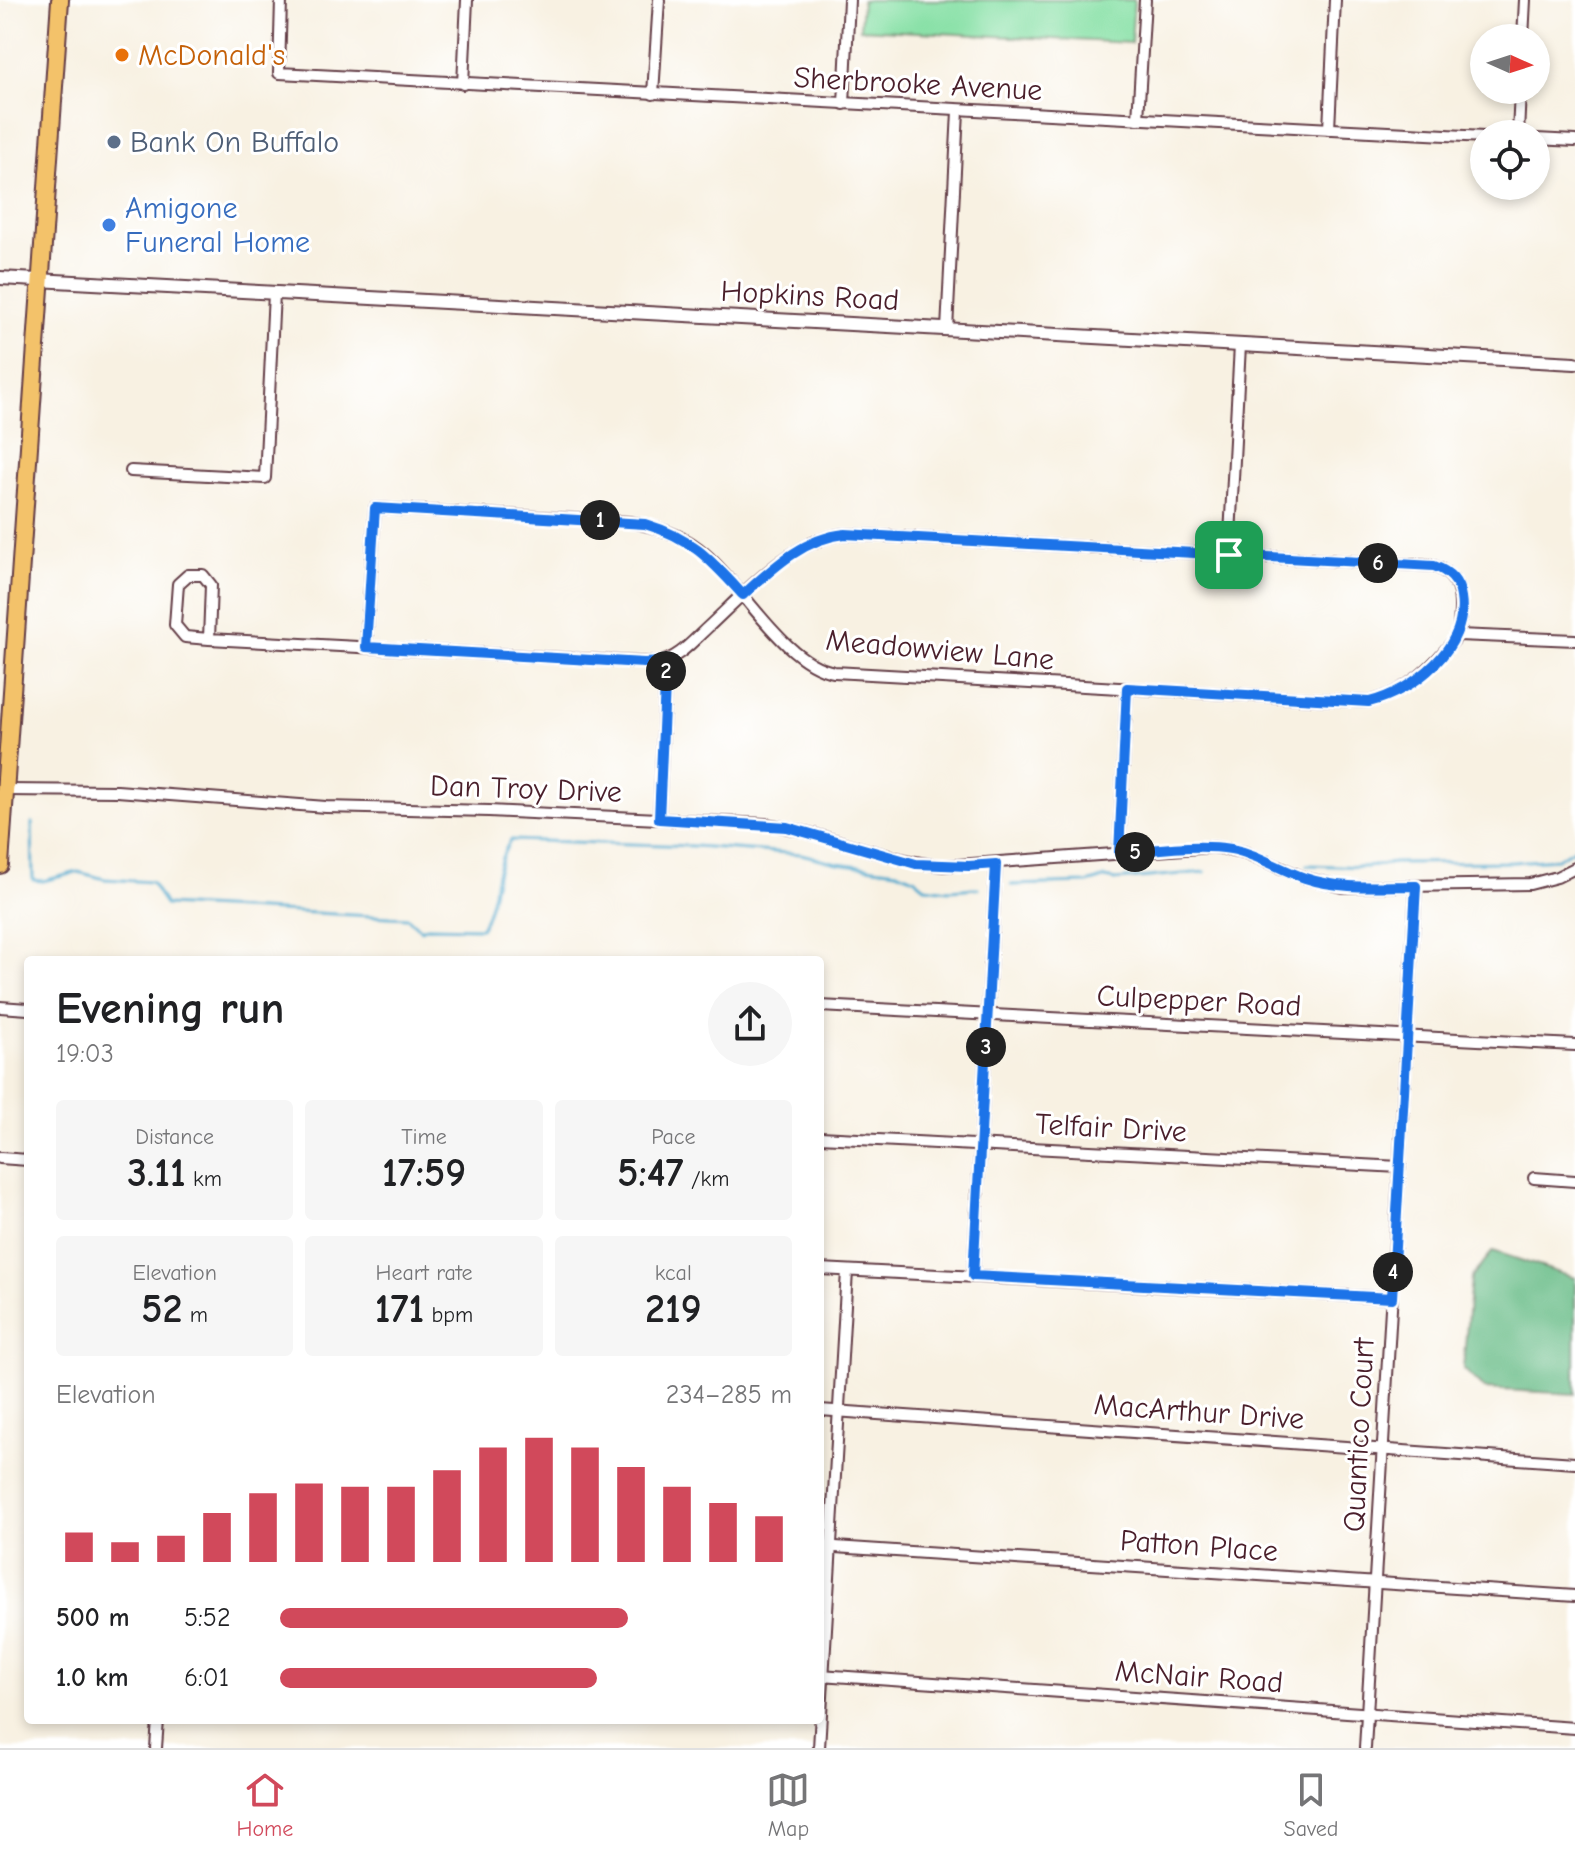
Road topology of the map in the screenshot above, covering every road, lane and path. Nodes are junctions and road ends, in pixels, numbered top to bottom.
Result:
1 (60, 0) edge
2 (281, 0) edge
3 (467, 0) edge
4 (659, 0) edge
5 (849, 0) edge
6 (1145, 0) edge
7 (1335, 0) edge
8 (1525, 0) edge
9 (1524, 24) edge
10 (463, 84) junction
11 (653, 94) junction
12 (844, 104) junction
13 (958, 111) junction
14 (1138, 119) junction
15 (1329, 129) junction
16 (1470, 136) edge
17 (1550, 140) edge
18 (1575, 141) edge
19 (0, 278) edge
20 (42, 280) junction
21 (274, 293) junction
22 (947, 330) junction
23 (1240, 345) junction
24 (1575, 363) edge
25 (131, 471) dead end
26 (1229, 555) junction
27 (743, 595) junction
28 (1458, 635) junction
29 (209, 639) junction
30 (1575, 640) edge
31 (366, 647) junction
32 (666, 662) junction
33 (4, 673) edge
34 (1127, 688) junction
35 (5, 790) junction
36 (659, 819) junction
37 (1119, 853) junction
38 (996, 864) junction
39 (0, 865) edge
40 (1575, 868) edge
41 (1416, 886) junction
42 (824, 1006) edge
43 (0, 1007) edge
44 (24, 1009) edge
45 (988, 1015) junction
46 (1408, 1035) junction
47 (1575, 1045) edge
48 (824, 1137) edge
49 (980, 1145) junction
50 (0, 1158) edge
51 (24, 1160) edge
52 (1400, 1167) junction
53 (1534, 1178) dead end
54 (1575, 1181) edge
55 (824, 1269) edge
56 (847, 1271) junction
57 (973, 1276) junction
58 (1392, 1298) junction
59 (824, 1410) edge
60 (839, 1411) junction
61 (1382, 1450) junction
62 (1575, 1463) edge
63 (826, 1546) edge
64 (1375, 1582) junction
65 (1575, 1596) edge
66 (824, 1610) edge
67 (824, 1675) edge
68 (1367, 1713) junction
69 (158, 1724) edge
70 (820, 1724) edge
71 (1575, 1728) edge
72 (156, 1748) edge
73 (819, 1748) edge
74 (1365, 1748) edge

1 - 20 main road
2 - 10 street, Sherbrooke Avenue
3 - 10 street
4 - 11 street
5 - 12 street
6 - 14 street
7 - 15 street
8 - 9 street
10 - 11 street, Sherbrooke Avenue
11 - 12 street, Sherbrooke Avenue
12 - 13 street, Sherbrooke Avenue
13 - 14 street, Sherbrooke Avenue
13 - 22 street
14 - 15 street, Sherbrooke Avenue
15 - 16 street, Sherbrooke Avenue
17 - 18 street
19 - 20 street, Hopkins Road
20 - 21 street, Hopkins Road
20 - 33 main road
21 - 22 street, Hopkins Road
21 - 25 street
22 - 23 street, Hopkins Road
23 - 24 street, Hopkins Road
23 - 26 street
26 - 27 street
26 - 28 street
27 - 31 street, Meadowview Lane
27 - 32 street
27 - 34 street, Meadowview Lane
28 - 30 street
28 - 34 street, Meadowview Lane
29 - 29 street
29 - 31 street
31 - 32 street
32 - 36 street
33 - 35 main road
34 - 37 street
35 - 36 street, Dan Troy Drive
35 - 39 main road
36 - 38 street, Dan Troy Drive
37 - 38 street, Dan Troy Drive
37 - 41 street, Dan Troy Drive
38 - 45 street
40 - 41 street, Dan Troy Drive
41 - 46 street, Quantico Court
42 - 45 street, Culpepper Road
43 - 44 street
45 - 46 street, Culpepper Road
45 - 49 street
46 - 47 street, Culpepper Road
46 - 52 street, Quantico Court
48 - 49 street, Telfair Drive
49 - 52 street, Telfair Drive
49 - 57 street
50 - 51 street
52 - 58 street, Quantico Court
53 - 54 street
55 - 56 street
56 - 57 street
56 - 60 street
57 - 58 street
58 - 61 street, Quantico Court
59 - 60 street, MacArthur Drive
60 - 61 street, MacArthur Drive
60 - 63 street
61 - 62 street, MacArthur Drive
61 - 64 street, Quantico Court
63 - 64 street, Patton Place
63 - 66 street
64 - 65 street, Patton Place
64 - 68 street, Quantico Court
67 - 68 street, McNair Road
68 - 71 street, McNair Road
68 - 74 street, Quantico Court
69 - 72 street
70 - 73 street

